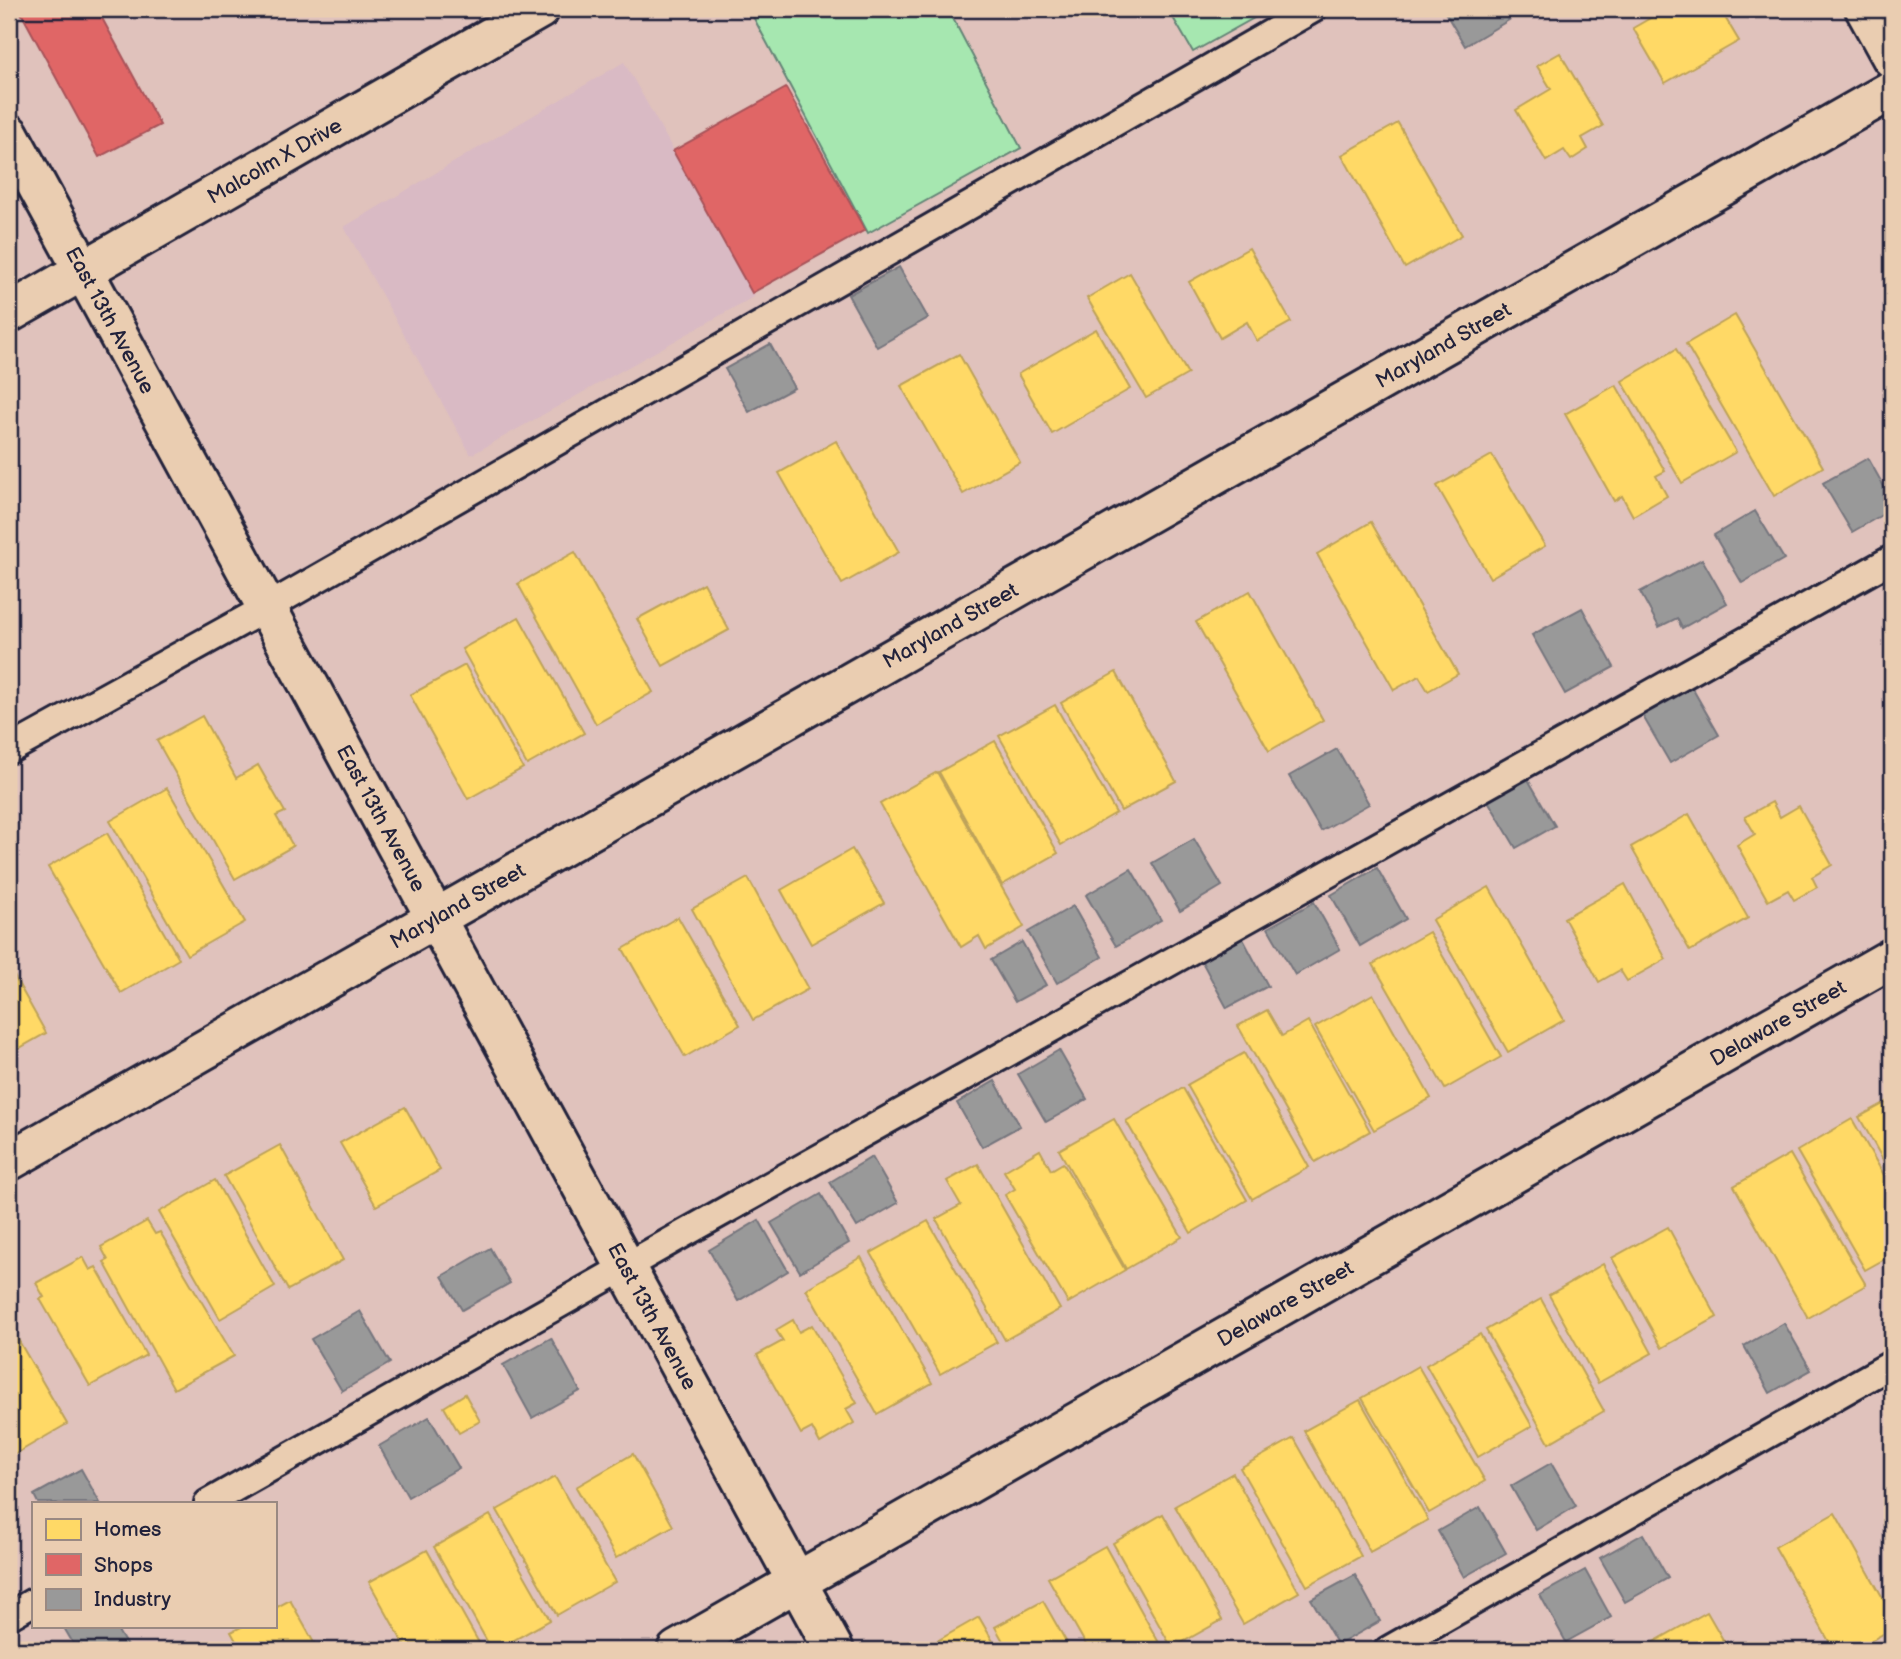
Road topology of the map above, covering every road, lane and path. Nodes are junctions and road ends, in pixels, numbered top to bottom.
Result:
1 (540, 9) edge
2 (1313, 9) edge
3 (1866, 9) edge
4 (1892, 58) edge
5 (1892, 90) edge
6 (9, 134) edge
7 (83, 270) junction
8 (9, 313) edge
9 (1892, 559) edge
10 (266, 608) junction
11 (9, 750) edge
12 (435, 917) junction
13 (1892, 958) edge
14 (9, 1161) edge
15 (625, 1266) junction
16 (1892, 1363) edge
17 (210, 1502) edge
18 (797, 1582) junction
19 (32, 1603) edge
20 (9, 1616) edge
21 (677, 1650) edge
22 (834, 1650) edge
23 (1388, 1650) edge

1 - 7 street, Malcolm X Drive
2 - 10 lane
3 - 4 street
5 - 12 street, Maryland Street
6 - 7 street, East 13th Avenue
7 - 8 street, Malcolm X Drive
7 - 10 street, East 13th Avenue
9 - 15 lane
10 - 11 lane
10 - 12 street, East 13th Avenue
12 - 14 street, Maryland Street
12 - 15 street, East 13th Avenue
13 - 18 street, Delaware Street
15 - 17 lane
15 - 18 street, East 13th Avenue
16 - 23 lane
18 - 21 street, Delaware Street
18 - 22 street, East 13th Avenue
19 - 20 lane

